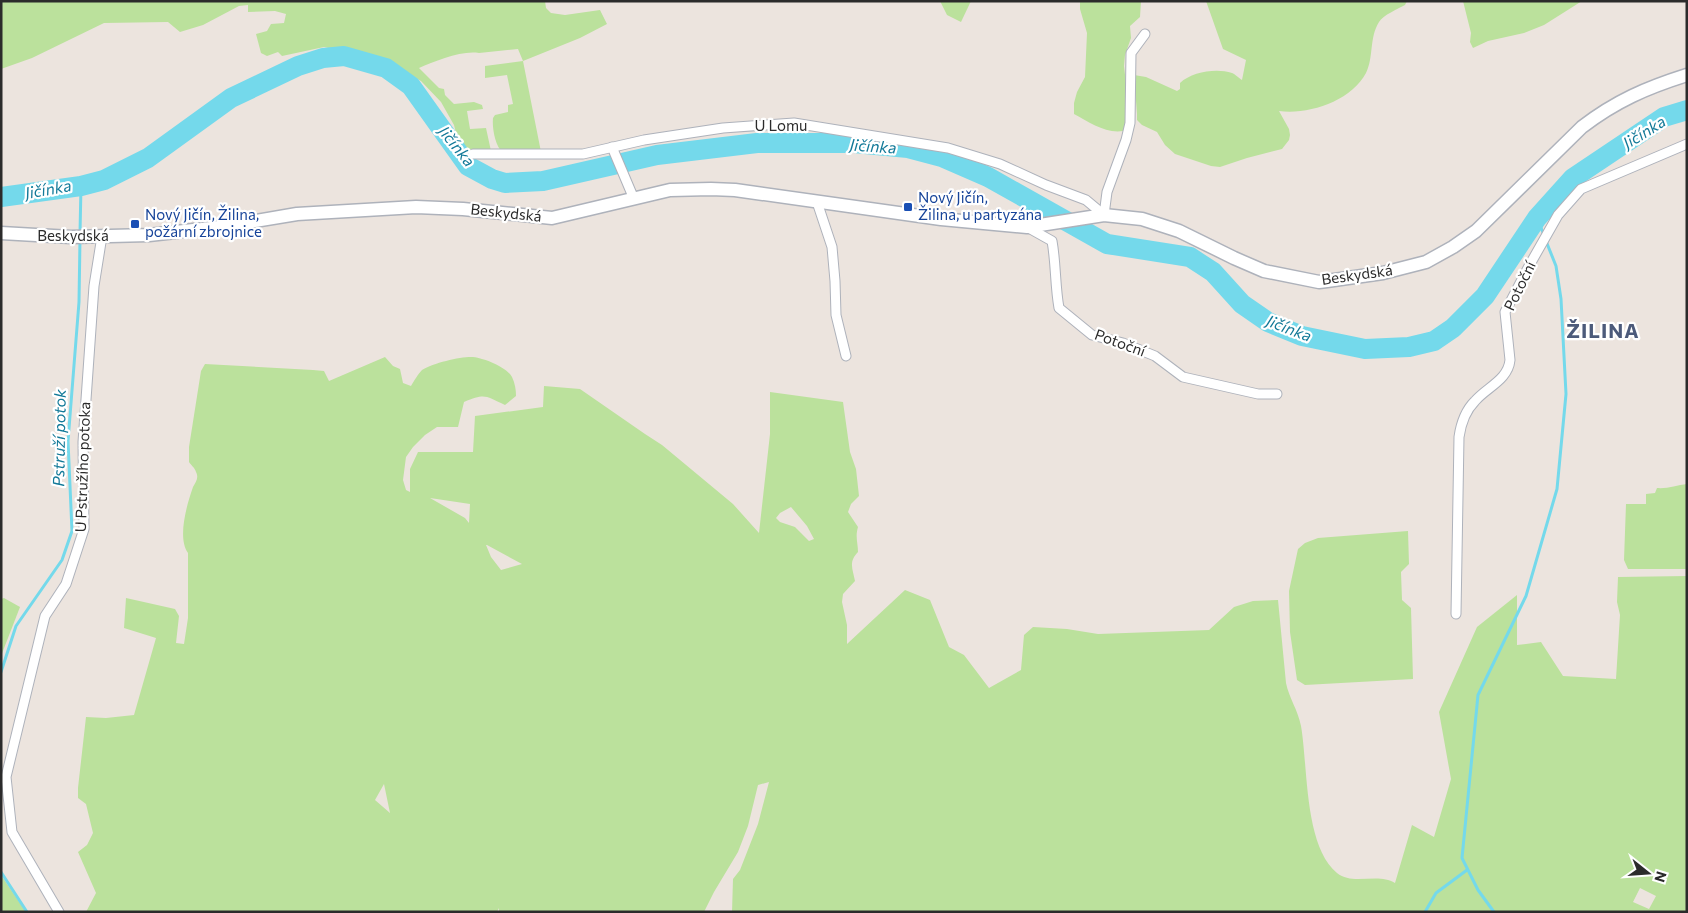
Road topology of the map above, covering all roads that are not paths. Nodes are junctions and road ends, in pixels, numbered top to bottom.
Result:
1 (1145, 34) dead end
2 (1687, 75) edge
3 (1687, 144) edge
4 (612, 147) junction
5 (473, 154) dead end
6 (634, 198) junction
7 (817, 202) junction
8 (1098, 216) junction
9 (1031, 226) junction
10 (1, 233) edge
11 (98, 236) junction
12 (846, 356) dead end
13 (1277, 394) dead end
14 (1456, 614) dead end
15 (58, 912) edge

1 - 8 street
2 - 8 street, Beskydská
3 - 14 street, Potoční
4 - 5 street, U Lomu
4 - 6 street
4 - 8 street, U Lomu
6 - 7 street, Beskydská
6 - 11 street, Beskydská
7 - 9 street, Beskydská
7 - 12 street
8 - 9 street, Beskydská
9 - 13 street, Potoční
10 - 11 street, Beskydská
11 - 15 street, U Pstružího potoka

